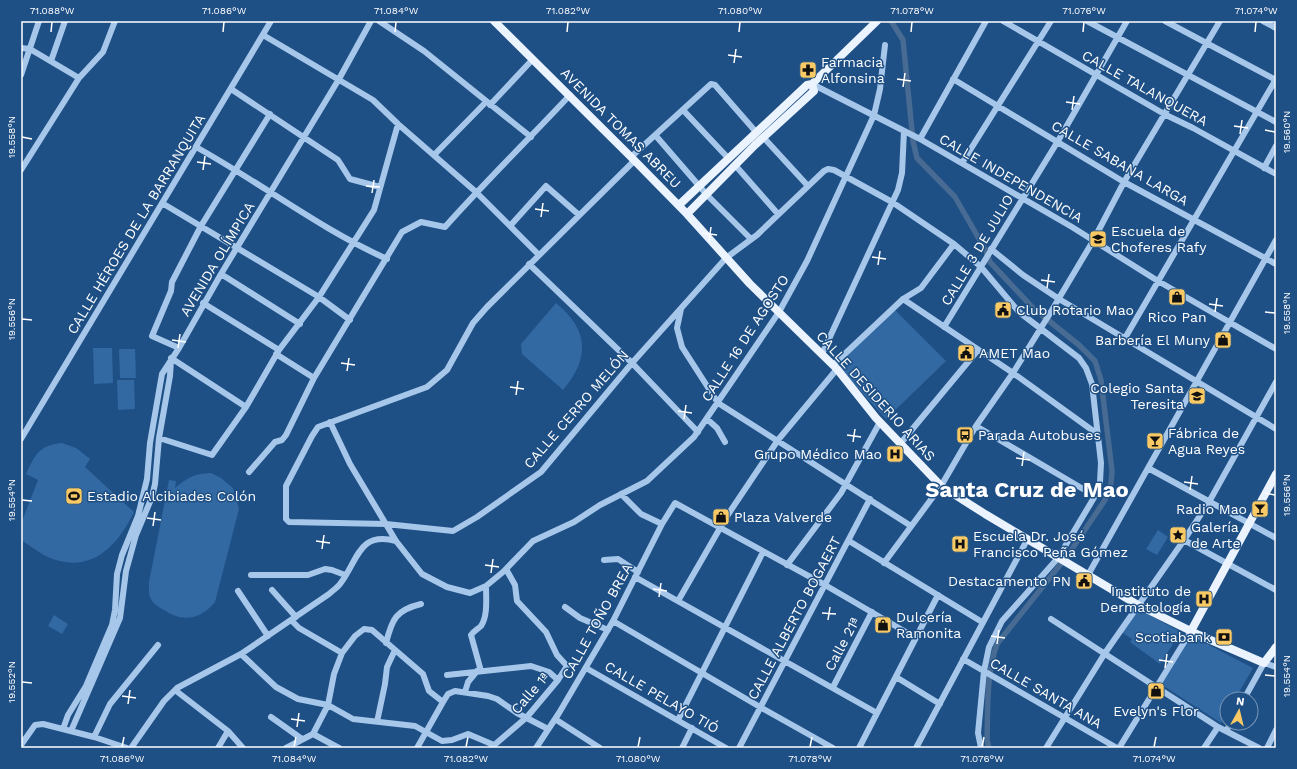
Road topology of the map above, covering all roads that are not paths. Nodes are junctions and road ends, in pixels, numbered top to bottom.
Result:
1 (39, 21) edge
2 (65, 21) edge
3 (114, 21) edge
4 (271, 21) edge
5 (379, 21) edge
6 (494, 21) edge
7 (877, 21) edge
8 (986, 21) edge
9 (1003, 21) edge
10 (1051, 21) edge
11 (1087, 21) edge
12 (1127, 21) edge
13 (1165, 21) edge
14 (1220, 21) edge
15 (1263, 21) edge
16 (369, 22) edge
17 (1276, 28) edge
18 (263, 35) junction
19 (1117, 38) junction
20 (1039, 40) junction
21 (1208, 44) junction
22 (885, 45) dead end
23 (21, 48) edge
24 (30, 49) junction
25 (533, 58) junction
26 (51, 61) junction
27 (21, 74) edge
28 (1096, 74) junction
29 (1189, 75) junction
30 (79, 78) junction
31 (339, 79) junction
32 (953, 79) junction
33 (1276, 80) edge
34 (812, 84) junction
35 (231, 89) junction
36 (570, 95) junction
37 (488, 103) junction
38 (998, 105) junction
39 (683, 110) junction
40 (1257, 112) junction
41 (270, 114) junction
42 (874, 115) junction
43 (1166, 115) junction
44 (1276, 122) edge
45 (398, 124) junction
46 (756, 132) junction
47 (905, 132) junction
48 (305, 136) junction
49 (656, 136) junction
50 (531, 137) junction
51 (764, 138) junction
52 (919, 138) junction
53 (1058, 141) junction
54 (196, 146) junction
55 (1276, 146) edge
56 (1233, 151) junction
57 (434, 155) junction
58 (728, 158) junction
59 (633, 159) junction
60 (962, 163) junction
61 (735, 165) junction
62 (1264, 168) junction
63 (237, 169) junction
64 (21, 170) edge
65 (1276, 174) edge
66 (846, 176) junction
67 (1124, 182) junction
68 (808, 186) junction
69 (380, 187) junction
70 (700, 187) junction
71 (271, 192) junction
72 (476, 192) junction
73 (706, 194) junction
74 (1022, 198) junction
75 (892, 202) junction
76 (162, 203) junction
77 (679, 205) junction
78 (687, 214) junction
79 (778, 214) junction
80 (579, 215) junction
81 (1195, 219) junction
82 (201, 226) junction
83 (510, 226) junction
84 (751, 239) junction
85 (1276, 240) edge
86 (1093, 241) junction
87 (352, 243) junction
88 (954, 244) junction
89 (238, 247) junction
90 (991, 251) junction
91 (539, 255) junction
92 (726, 258) junction
93 (1265, 258) junction
94 (387, 259) junction
95 (529, 264) junction
96 (1276, 264) edge
97 (983, 265) junction
98 (221, 274) junction
99 (1158, 281) junction
100 (320, 297) junction
101 (903, 299) junction
102 (1059, 299) junction
103 (203, 303) junction
104 (681, 308) junction
105 (780, 312) junction
106 (350, 320) junction
107 (1229, 322) junction
108 (300, 324) junction
109 (1043, 325) junction
110 (944, 327) junction
111 (1125, 338) junction
112 (179, 348) junction
113 (1276, 349) edge
114 (978, 350) junction
115 (278, 352) junction
116 (822, 354) junction
117 (171, 358) junction
118 (632, 363) junction
119 (835, 367) junction
120 (1013, 373) junction
121 (314, 378) junction
122 (1197, 381) junction
123 (1276, 382) edge
124 (718, 403) junction
125 (246, 407) junction
126 (1256, 418) junction
127 (707, 419) junction
128 (330, 422) junction
129 (880, 422) junction
130 (976, 426) junction
131 (1276, 429) edge
132 (698, 432) junction
133 (1096, 433) junction
134 (159, 438) junction
135 (21, 439) edge
136 (778, 440) junction
137 (724, 442) dead end
138 (900, 444) junction
139 (1148, 468) junction
140 (249, 472) dead end
141 (1276, 474) edge
142 (847, 484) junction
143 (941, 486) junction
144 (621, 494) junction
145 (1095, 496) junction
146 (870, 499) junction
147 (1208, 502) junction
148 (1248, 523) junction
149 (386, 524) junction
150 (662, 524) junction
151 (911, 526) junction
152 (720, 528) junction
153 (1276, 538) edge
154 (1027, 540) junction
155 (1184, 540) junction
156 (396, 541) junction
157 (849, 541) junction
158 (762, 552) junction
159 (604, 560) dead end
160 (1062, 560) junction
161 (884, 563) junction
162 (1226, 564) junction
163 (787, 565) junction
164 (506, 569) junction
165 (251, 575) dead end
166 (345, 575) junction
167 (636, 575) junction
168 (1088, 576) junction
169 (825, 585) junction
170 (486, 586) junction
171 (272, 590) dead end
172 (1276, 590) edge
173 (238, 591) dead end
174 (938, 595) junction
175 (678, 601) junction
176 (421, 604) dead end
177 (1138, 605) junction
178 (565, 607) dead end
179 (872, 612) junction
180 (293, 619) junction
181 (1051, 619) dead end
182 (613, 621) junction
183 (982, 622) junction
184 (724, 627) junction
185 (608, 630) junction
186 (1191, 631) junction
187 (268, 636) junction
188 (916, 638) junction
189 (386, 643) junction
190 (158, 645) dead end
191 (1276, 647) edge
192 (395, 650) junction
193 (342, 653) junction
194 (1105, 653) junction
195 (241, 654) junction
196 (963, 659) junction
197 (786, 661) junction
198 (1264, 663) junction
199 (1276, 667) edge
200 (586, 668) junction
201 (479, 671) junction
202 (985, 672) junction
203 (702, 673) junction
204 (448, 675) dead end
205 (896, 677) junction
206 (558, 680) junction
207 (833, 687) junction
208 (1156, 687) junction
209 (175, 690) junction
210 (1248, 691) edge
211 (465, 692) junction
212 (443, 702) junction
213 (940, 704) junction
214 (328, 705) junction
215 (760, 707) junction
216 (877, 713) junction
217 (527, 717) junction
218 (1065, 717) junction
219 (271, 718) dead end
220 (555, 719) junction
221 (678, 720) junction
222 (377, 722) junction
223 (1218, 727) joint
224 (692, 728) junction
225 (62, 729) junction
226 (548, 729) junction
227 (1276, 730) edge
228 (228, 731) junction
229 (1226, 731) edge
230 (71, 732) junction
231 (425, 732) junction
232 (313, 734) junction
233 (94, 737) junction
234 (302, 739) junction
235 (21, 745) edge
236 (493, 747) edge
237 (127, 748) edge
238 (131, 748) edge
239 (218, 748) edge
240 (243, 748) edge
241 (286, 748) edge
242 (339, 748) edge
243 (417, 748) edge
244 (536, 748) edge
245 (600, 748) edge
246 (682, 748) edge
247 (726, 748) edge
248 (738, 748) edge
249 (833, 748) edge
250 (859, 748) edge
251 (916, 748) edge
252 (981, 748) edge
253 (1046, 748) edge
254 (1118, 748) edge
255 (1204, 748) edge
256 (1258, 748) edge
257 (1267, 748) edge

1 - 24 street
2 - 26 street
3 - 30 street
4 - 18 street, CALLE HÉROES DE LA BARRANQUITA
5 - 37 street
6 - 25 main road, AVENIDA TOMAS ABREU
7 - 34 main road
8 - 32 street
9 - 20 street, CALLE TALANQUERA
10 - 20 street
11 - 19 street
12 - 19 street, CALLE 3 DE JULIO
13 - 21 street
14 - 21 street
15 - 17 street
16 - 31 street, AVENIDA OLÍMPICA
18 - 31 street
18 - 35 street, CALLE HÉROES DE LA BARRANQUITA
19 - 28 street, CALLE 3 DE JULIO
19 - 29 street
20 - 28 street, CALLE TALANQUERA
20 - 38 street
21 - 29 street
21 - 33 street
22 - 42 street, CALLE 16 DE AGOSTO
23 - 24 street
24 - 26 street
24 - 27 street
25 - 36 main road, AVENIDA TOMAS ABREU
25 - 37 street
26 - 30 street
28 - 43 street, CALLE TALANQUERA
28 - 53 street, CALLE 3 DE JULIO
29 - 40 street
29 - 43 street
30 - 64 street
31 - 45 street
31 - 48 street, AVENIDA OLÍMPICA
32 - 38 street, CALLE SABANA LARGA
32 - 52 street
33 - 40 street
34 - 42 street, CALLE INDEPENDENCIA
34 - 46 main road
34 - 51 main road
35 - 41 street
35 - 54 street, CALLE HÉROES DE LA BARRANQUITA
36 - 50 street
36 - 59 main road, AVENIDA TOMAS ABREU
37 - 50 street
37 - 57 street
38 - 53 street, CALLE SABANA LARGA
38 - 60 street
39 - 46 street, CALLE CERRO MELÓN
39 - 49 street, CALLE CERRO MELÓN
39 - 58 street
40 - 44 street
40 - 56 street
41 - 48 street
41 - 63 street
42 - 47 street, CALLE INDEPENDENCIA
42 - 66 street, CALLE 16 DE AGOSTO
43 - 56 street, CALLE TALANQUERA
43 - 67 street
45 - 57 street
45 - 69 street
46 - 58 main road
47 - 52 street, CALLE INDEPENDENCIA
47 - 75 street
48 - 69 street
48 - 71 street, AVENIDA OLÍMPICA
49 - 59 street, CALLE CERRO MELÓN
49 - 70 street
50 - 72 street
51 - 61 main road
51 - 68 street
52 - 60 street, CALLE INDEPENDENCIA
53 - 67 street, CALLE SABANA LARGA
53 - 74 street, CALLE 3 DE JULIO
54 - 63 street
54 - 76 street, CALLE HÉROES DE LA BARRANQUITA
55 - 62 street
56 - 62 street, CALLE TALANQUERA
56 - 81 street
57 - 72 street
58 - 70 main road
59 - 77 main road, AVENIDA TOMAS ABREU
59 - 80 street, CALLE CERRO MELÓN
60 - 74 street, CALLE INDEPENDENCIA
61 - 73 main road
61 - 79 street
62 - 65 street, CALLE TALANQUERA
63 - 71 street
63 - 82 street
66 - 68 street, CALLE CERRO MELÓN
66 - 75 street
66 - 105 street, CALLE 16 DE AGOSTO
67 - 81 street, CALLE SABANA LARGA
67 - 86 street
68 - 79 street, CALLE CERRO MELÓN
69 - 87 street
70 - 73 street
70 - 77 main road
71 - 87 street
71 - 89 street, AVENIDA OLÍMPICA
72 - 83 street
72 - 94 street
73 - 78 main road
73 - 84 street
74 - 86 street, CALLE INDEPENDENCIA
74 - 90 street, CALLE 3 DE JULIO
75 - 88 street
75 - 116 street
76 - 82 street
76 - 135 street, CALLE HÉROES DE LA BARRANQUITA
77 - 78 main road, AVENIDA TOMAS ABREU
78 - 92 main road, AVENIDA TOMAS ABREU
79 - 84 street, CALLE CERRO MELÓN
80 - 83 street
80 - 91 street, CALLE CERRO MELÓN
81 - 93 street, CALLE SABANA LARGA
81 - 99 street
82 - 89 street
82 - 112 street
83 - 91 street
84 - 92 street, CALLE CERRO MELÓN
85 - 93 street
86 - 99 street, CALLE INDEPENDENCIA
86 - 102 street
87 - 94 street
87 - 100 street
88 - 97 street
88 - 101 street
89 - 98 street, AVENIDA OLÍMPICA
89 - 100 street
90 - 97 street, CALLE 3 DE JULIO
90 - 102 street
91 - 95 street, CALLE CERRO MELÓN
92 - 104 street, CALLE CERRO MELÓN
92 - 105 main road, CALLE DESIDERIO ARIAS
93 - 96 street, CALLE SABANA LARGA
93 - 107 street
94 - 106 street
95 - 118 street
95 - 128 street, CALLE CERRO MELÓN
97 - 109 street
97 - 110 street, CALLE 3 DE JULIO
98 - 103 street, AVENIDA OLÍMPICA
98 - 108 street
99 - 107 street, CALLE INDEPENDENCIA
99 - 111 street
100 - 106 street
100 - 108 street
101 - 110 street
101 - 119 street
102 - 109 street
102 - 111 street
103 - 112 street, AVENIDA OLÍMPICA
103 - 115 street
104 - 118 street, CALLE CERRO MELÓN
104 - 124 street
105 - 116 main road, CALLE DESIDERIO ARIAS
105 - 124 street, CALLE 16 DE AGOSTO
106 - 121 street
107 - 113 street, CALLE INDEPENDENCIA
107 - 122 street
108 - 115 street
109 - 120 street
109 - 133 street
110 - 114 street
111 - 122 street
112 - 117 street, AVENIDA OLÍMPICA
114 - 120 street
114 - 138 street
115 - 121 street
115 - 125 street
116 - 119 main road, CALLE DESIDERIO ARIAS
117 - 125 street
117 - 134 street
117 - 225 street, AVENIDA OLÍMPICA
118 - 132 street
118 - 149 street, CALLE CERRO MELÓN
119 - 129 main road, CALLE DESIDERIO ARIAS
119 - 136 street
120 - 130 street
120 - 133 street
121 - 140 street
122 - 126 street
122 - 139 street
123 - 126 street
124 - 127 street, CALLE 16 DE AGOSTO
124 - 136 street
125 - 134 street
126 - 131 street
126 - 147 street
127 - 132 street, CALLE 16 DE AGOSTO
127 - 137 street
128 - 149 street, CALLE 16 DE AGOSTO
128 - 149 street, CALLE CERRO MELÓN
129 - 138 main road, CALLE DESIDERIO ARIAS
129 - 142 street
130 - 143 street
130 - 145 street
132 - 144 street, CALLE 16 DE AGOSTO
133 - 145 street
134 - 230 street
136 - 142 street
136 - 152 street
138 - 143 main road, CALLE DESIDERIO ARIAS
139 - 147 street
139 - 168 street
141 - 148 main road
142 - 146 street
142 - 163 street
143 - 151 street
143 - 154 main road, CALLE DESIDERIO ARIAS
144 - 150 street
144 - 164 street, CALLE 16 DE AGOSTO
145 - 160 street
146 - 151 street
146 - 157 street, CALLE ALBERTO BOGAERT
147 - 148 street
147 - 155 street
148 - 153 street
148 - 162 main road
149 - 156 street, CALLE 16 DE AGOSTO
150 - 152 street, CALLE TOÑO BREA
150 - 167 street, CALLE TOÑO BREA
151 - 161 street
152 - 158 street
152 - 175 street
154 - 160 main road, CALLE DESIDERIO ARIAS
154 - 183 street
155 - 162 street
155 - 177 street
156 - 166 street
156 - 170 street, CALLE 16 DE AGOSTO
157 - 161 street
157 - 169 street, CALLE ALBERTO BOGAERT
158 - 163 street
158 - 184 street
159 - 167 street
160 - 168 main road, CALLE DESIDERIO ARIAS
160 - 202 street
161 - 174 street
162 - 172 street
162 - 186 main road
163 - 169 street
164 - 170 street, CALLE 16 DE AGOSTO
164 - 206 street, Calle 1ª
165 - 166 street
166 - 180 street
167 - 175 street
167 - 182 street, CALLE TOÑO BREA
168 - 177 main road, CALLE DESIDERIO ARIAS
169 - 179 street
169 - 197 street, CALLE ALBERTO BOGAERT
170 - 201 street
171 - 180 street
173 - 187 street
174 - 183 street
174 - 188 street
175 - 184 street
176 - 189 street
177 - 186 main road, CALLE DESIDERIO ARIAS
177 - 194 street
178 - 185 street
179 - 188 street
179 - 207 street, Calle 21ª
180 - 187 street
180 - 193 street
181 - 194 street
182 - 185 street, CALLE TOÑO BREA
182 - 203 street
183 - 196 street
184 - 197 street
184 - 203 street
185 - 200 street, CALLE TOÑO BREA
186 - 198 main road, CALLE DESIDERIO ARIAS
186 - 208 street
187 - 195 street
188 - 205 street
189 - 192 street
189 - 193 street
190 - 233 street
191 - 198 main road
192 - 212 street
192 - 222 street
193 - 214 street
194 - 208 street
194 - 218 street
195 - 209 street
195 - 214 street
196 - 202 street, CALLE SANTA ANA
196 - 213 street
197 - 207 street
197 - 215 street, CALLE ALBERTO BOGAERT
198 - 199 street
198 - 210 street
200 - 220 street, CALLE TOÑO BREA
200 - 221 street, CALLE PELAYO TIÓ
201 - 204 street
201 - 206 street
201 - 211 street
202 - 218 street, CALLE SANTA ANA
202 - 252 street
203 - 215 street
203 - 221 street
205 - 213 street
205 - 216 street
206 - 217 street, Calle 1ª
207 - 216 street
208 - 223 street
208 - 254 street
209 - 228 street
209 - 238 street
211 - 212 street
211 - 217 street
212 - 231 street
213 - 251 street
214 - 222 street
214 - 232 street
215 - 248 street, CALLE ALBERTO BOGAERT
215 - 249 street
216 - 250 street
217 - 226 street
217 - 236 street, Calle 1ª
218 - 253 street
218 - 254 street, CALLE SANTA ANA
219 - 234 street
220 - 226 street, CALLE TOÑO BREA
220 - 245 street
221 - 224 street, CALLE PELAYO TIÓ
222 - 231 street
223 - 255 street
224 - 246 street
224 - 247 street, CALLE PELAYO TIÓ
225 - 230 street
225 - 235 street
226 - 244 street, CALLE TOÑO BREA
227 - 257 street
228 - 239 street
228 - 240 street
229 - 256 street
230 - 233 street
231 - 236 street
231 - 243 street
232 - 234 street
232 - 242 street
233 - 237 street
234 - 241 street

